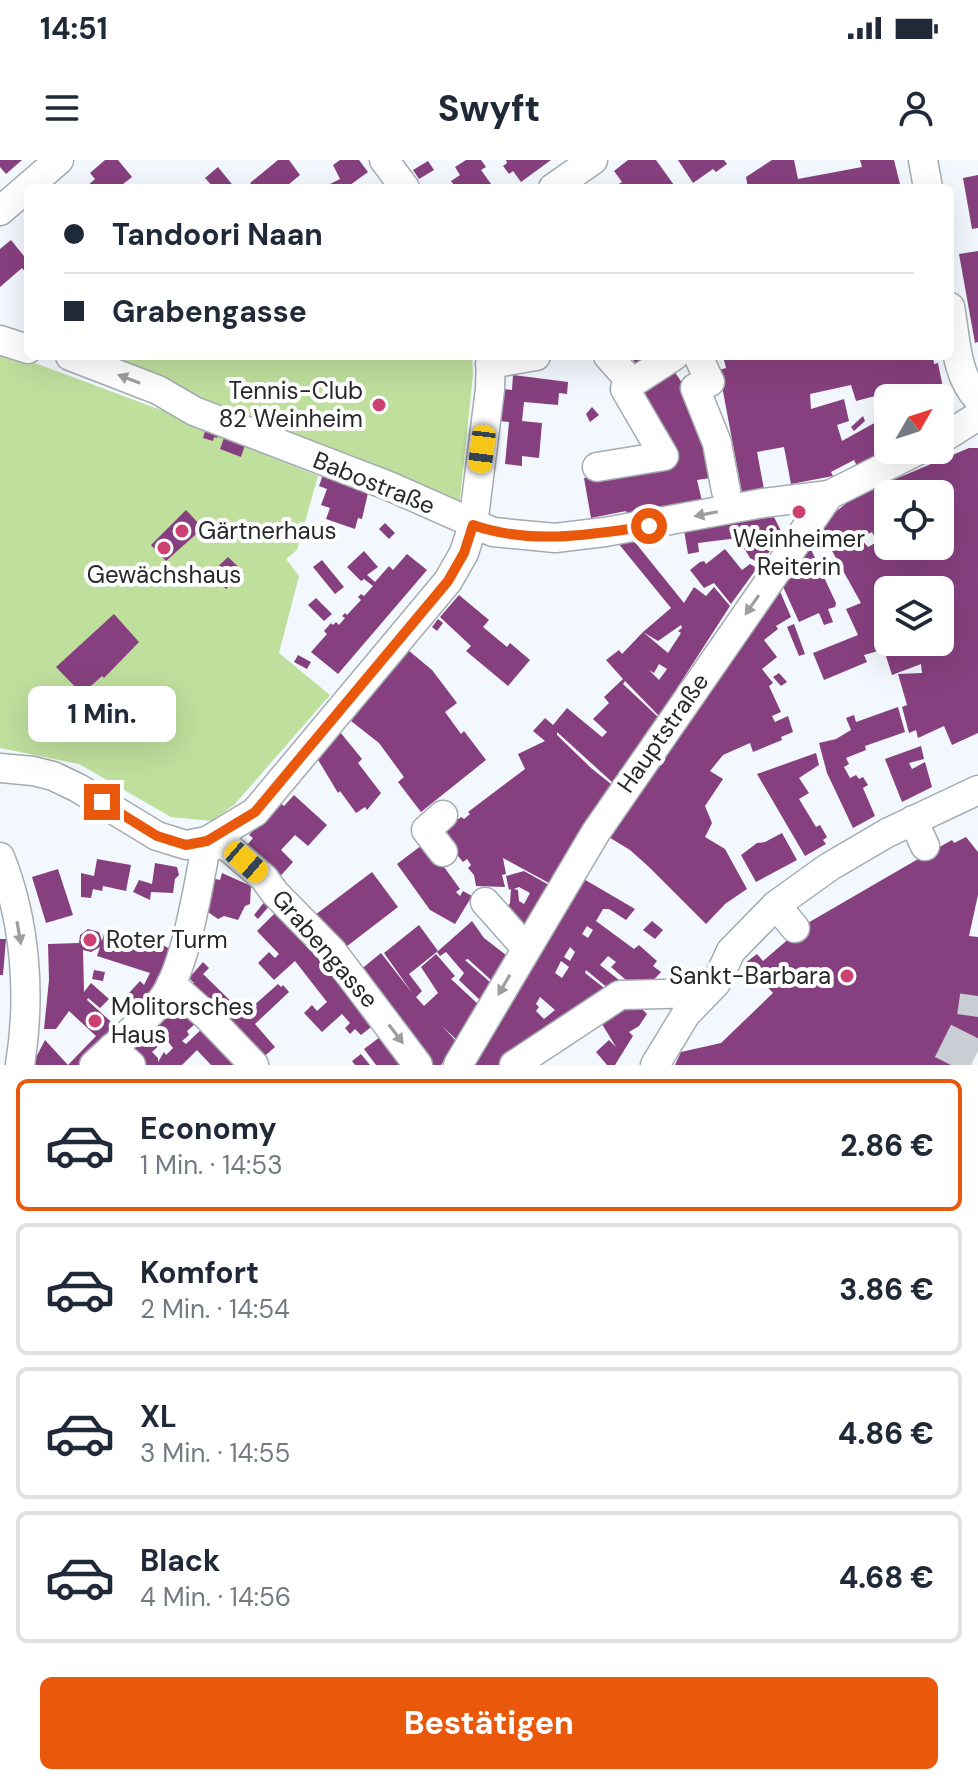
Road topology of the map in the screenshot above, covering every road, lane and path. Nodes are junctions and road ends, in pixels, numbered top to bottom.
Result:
1 (59, 160) edge
2 (384, 160) edge
3 (593, 160) edge
4 (923, 160) edge
5 (31, 184) edge
6 (402, 184) edge
7 (559, 184) edge
8 (927, 184) edge
9 (24, 190) edge
10 (0, 211) edge
11 (954, 332) edge
12 (0, 340) edge
13 (24, 348) edge
14 (80, 360) edge
15 (490, 360) edge
16 (612, 360) edge
17 (668, 360) edge
18 (700, 360) edge
19 (632, 383) junction
20 (978, 399) edge
21 (978, 416) edge
22 (954, 431) edge
23 (891, 464) edge
24 (597, 467) dead end
25 (726, 491) dead end
26 (829, 495) junction
27 (473, 525) junction
28 (0, 768) edge
29 (972, 798) edge
30 (443, 815) dead end
31 (207, 841) junction
32 (443, 852) dead end
33 (0, 857) edge
34 (485, 902) dead end
35 (772, 909) junction
36 (795, 928) dead end
37 (526, 948) junction
38 (171, 984) junction
39 (706, 993) junction
40 (660, 1056) edge
41 (113, 1059) edge
42 (20, 1065) edge
43 (254, 1065) edge
44 (418, 1065) edge
45 (458, 1065) edge
46 (514, 1065) edge

1 - 5 street
2 - 6 street
3 - 7 street
4 - 8 street
9 - 10 street
11 - 20 street
12 - 13 street
27 -> 14 street, Babostraße
15 - 27 street
16 - 19 street
17 - 19 street
18 - 25 street
19 - 24 street
21 - 22 street
23 - 26 street, Hauptstraße
26 -> 27 street, Babostraße
26 -> 37 street, Hauptstraße
27 - 31 street
28 - 31 street, Grabengasse
29 - 35 street
30 - 32 street
31 - 38 street
31 -> 44 street, Grabengasse
33 -> 42 street
34 - 37 street
35 - 36 street
35 - 39 street
37 -> 45 street, Hauptstraße
38 - 41 street
38 - 43 street
39 - 40 street
39 - 46 street

